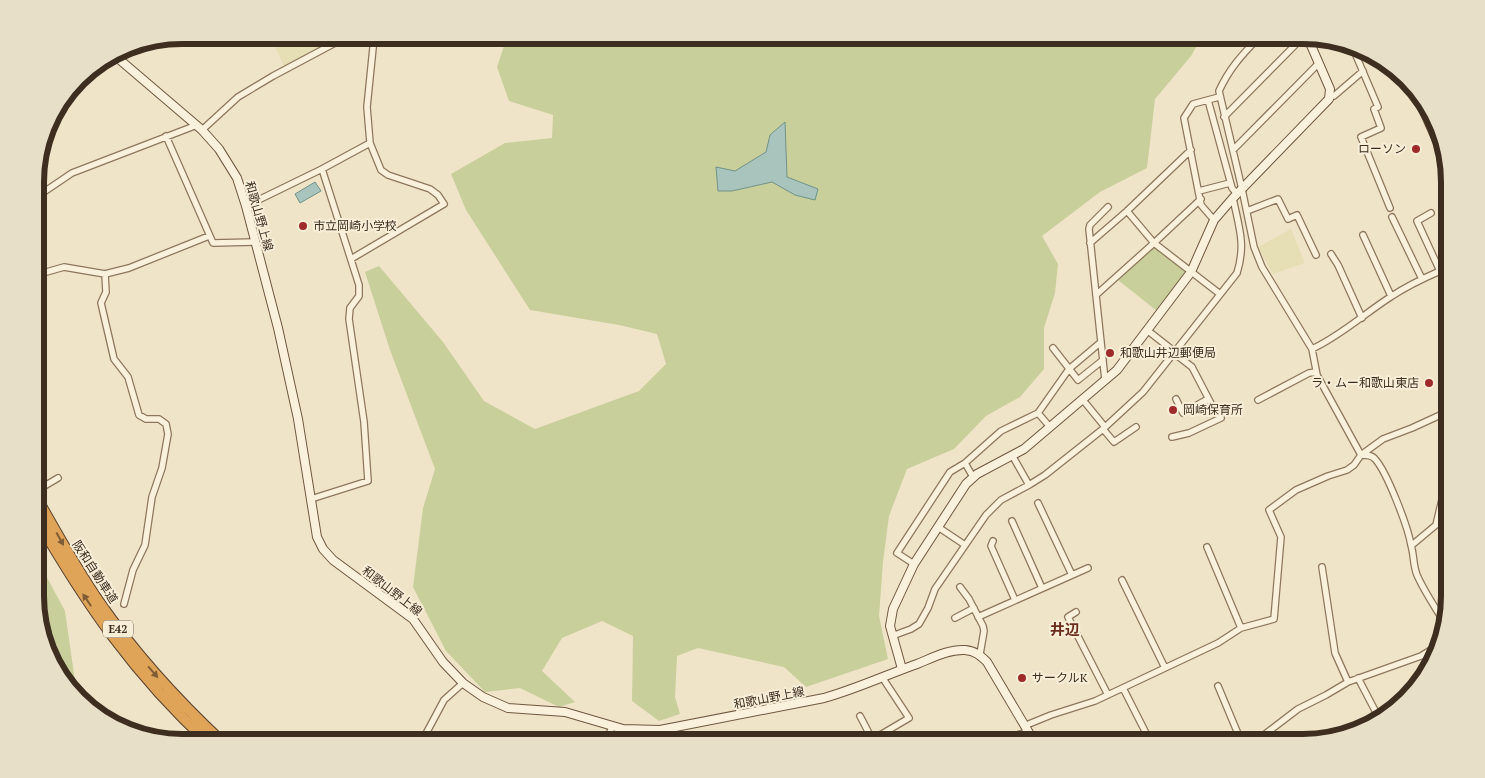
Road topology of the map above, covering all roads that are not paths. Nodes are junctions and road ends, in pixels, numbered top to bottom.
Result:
1 (333, 44) edge
2 (373, 44) edge
3 (1252, 44) edge
4 (1298, 44) edge
5 (1310, 44) edge
6 (1356, 54) edge
7 (119, 59) edge
8 (1319, 63) junction
9 (1363, 71) junction
10 (1330, 96) junction
11 (1219, 97) junction
12 (1208, 100) junction
13 (1224, 118) junction
14 (199, 127) junction
15 (166, 136) junction
16 (370, 144) junction
17 (1191, 150) junction
18 (1233, 150) junction
19 (322, 169) junction
20 (1230, 183) junction
21 (1200, 191) junction
22 (44, 192) edge
23 (1237, 194) junction
24 (1201, 199) junction
25 (246, 206) junction
26 (1108, 208) dead end
27 (1390, 208) dead end
28 (1127, 211) junction
29 (1247, 211) junction
30 (1431, 213) dead end
31 (1392, 217) dead end
32 (1214, 220) junction
33 (1363, 235) dead end
34 (210, 236) junction
35 (254, 242) junction
36 (1090, 243) junction
37 (1154, 243) junction
38 (1330, 254) dead end
39 (1316, 255) dead end
40 (351, 259) junction
41 (44, 272) edge
42 (1191, 272) junction
43 (104, 274) junction
44 (1422, 279) junction
45 (1220, 294) junction
46 (1096, 295) junction
47 (1391, 296) junction
48 (1362, 318) junction
49 (1147, 330) junction
50 (1101, 342) junction
51 (1053, 348) dead end
52 (1312, 349) junction
53 (1174, 353) junction
54 (1102, 360) junction
55 (1069, 369) junction
56 (1316, 372) junction
57 (1105, 380) junction
58 (1208, 398) junction
59 (1176, 399) dead end
60 (1082, 400) junction
61 (1258, 400) dead end
62 (1038, 413) junction
63 (1441, 415) edge
64 (1050, 427) junction
65 (1136, 427) dead end
66 (1104, 428) junction
67 (1172, 437) dead end
68 (1012, 455) junction
69 (1361, 455) junction
70 (965, 463) junction
71 (973, 477) junction
72 (58, 478) dead end
73 (1029, 485) junction
74 (44, 486) edge
75 (311, 499) junction
76 (1038, 502) dead end
77 (1441, 506) edge
78 (44, 511) edge
79 (1012, 521) dead end
80 (938, 527) junction
81 (44, 531) edge
82 (994, 542) dead end
83 (965, 545) junction
84 (1412, 545) junction
85 (1207, 547) dead end
86 (914, 564) junction
87 (1322, 567) dead end
88 (1088, 568) dead end
89 (1072, 575) junction
90 (1122, 580) dead end
91 (960, 587) dead end
92 (1042, 588) junction
93 (1015, 600) junction
94 (124, 604) dead end
95 (974, 608) junction
96 (1076, 612) dead end
97 (1440, 615) edge
98 (978, 616) junction
99 (955, 618) dead end
100 (1241, 628) junction
101 (892, 636) junction
102 (1430, 650) edge
103 (980, 654) junction
104 (1165, 668) junction
105 (902, 670) junction
106 (882, 677) junction
107 (1358, 678) junction
108 (1348, 682) junction
109 (463, 683) junction
110 (1218, 686) dead end
111 (1122, 688) junction
112 (1108, 695) junction
113 (1376, 713) edge
114 (860, 716) dead end
115 (612, 727) junction
116 (623, 729) junction
117 (1026, 729) junction
118 (200, 734) edge
119 (213, 734) edge
120 (426, 734) edge
121 (608, 734) edge
122 (623, 734) edge
123 (868, 734) edge
124 (883, 734) edge
125 (1012, 734) edge
126 (1029, 734) edge
127 (1146, 734) edge
128 (1238, 734) edge
129 (1265, 734) edge

1 - 14 street
2 - 16 street
3 - 11 street
4 - 13 street
5 - 8 main road
6 - 9 street
7 - 14 main road, 和歌山野上線
8 - 10 main road
8 - 18 street
9 - 10 street
9 - 27 street
10 - 23 main road
11 - 12 street
11 - 13 street
12 - 17 street
12 - 20 street
13 - 18 street
14 - 15 street
14 - 25 main road, 和歌山野上線
15 - 22 street
15 - 34 street
16 - 19 street
16 - 40 street
17 - 21 street
17 - 28 street
18 - 23 street
19 - 25 street
19 - 40 street
20 - 21 street
20 - 23 street
21 - 24 street
23 - 29 street
23 - 32 main road
23 - 45 street
24 - 32 street
24 - 37 street
25 - 35 main road, 和歌山野上線
26 - 36 street
28 - 36 street
28 - 37 street
29 - 39 street
29 - 52 street
30 - 44 street
31 - 44 street
32 - 42 main road
33 - 47 street
34 - 35 street
34 - 43 street
35 - 75 main road, 和歌山野上線
36 - 46 street
37 - 42 street
37 - 46 street
38 - 48 street
40 - 75 street
41 - 43 street
42 - 45 street
42 - 49 main road
43 - 94 street
44 - 47 street
45 - 53 street
46 - 50 street
47 - 48 street
48 - 52 street
49 - 53 street
49 - 57 main road
50 - 54 street
50 - 55 street
51 - 55 street
52 - 56 street
53 - 58 street
53 - 66 street
54 - 55 street
54 - 57 street
55 - 62 street
56 - 61 street
56 - 69 street
57 - 60 main road
58 - 59 street
58 - 67 street
60 - 64 main road
60 - 66 street
62 - 64 street
62 - 70 street
63 - 69 street
64 - 68 main road
65 - 66 street
66 - 73 street
68 - 71 main road
68 - 73 street
69 - 84 street
69 - 100 street
70 - 71 street
70 - 86 street
71 - 80 main road
72 - 74 street
73 - 83 street
75 - 109 main road, 和歌山野上線
76 - 89 street
77 - 84 street
78 -> 119 highway, 阪和自動車道 / E42
79 - 92 street
80 - 83 street
80 - 86 main road
118 -> 81 highway, 阪和自動車道 / E42
82 - 93 street
83 - 101 street
84 - 97 street
85 - 100 street
86 - 101 main road
87 - 108 street
88 - 89 street
89 - 92 street
90 - 104 street
91 - 95 street
92 - 93 street
93 - 98 street
95 - 98 street
95 - 99 street
96 - 112 street
98 - 103 street
100 - 104 street
101 - 105 main road
102 - 107 street
103 - 105 main road, 和歌山野上線
103 - 117 main road
104 - 111 street
105 - 106 main road, 和歌山野上線
106 - 116 main road, 和歌山野上線
106 - 124 street
107 - 108 street
107 - 113 street
108 - 129 street
109 - 115 main road, 和歌山野上線
109 - 120 street
110 - 128 street
111 - 112 street
111 - 127 street
112 - 117 street
114 - 123 street
115 - 116 main road, 和歌山野上線
115 - 121 street
116 - 122 street
117 - 125 street
117 - 126 main road

